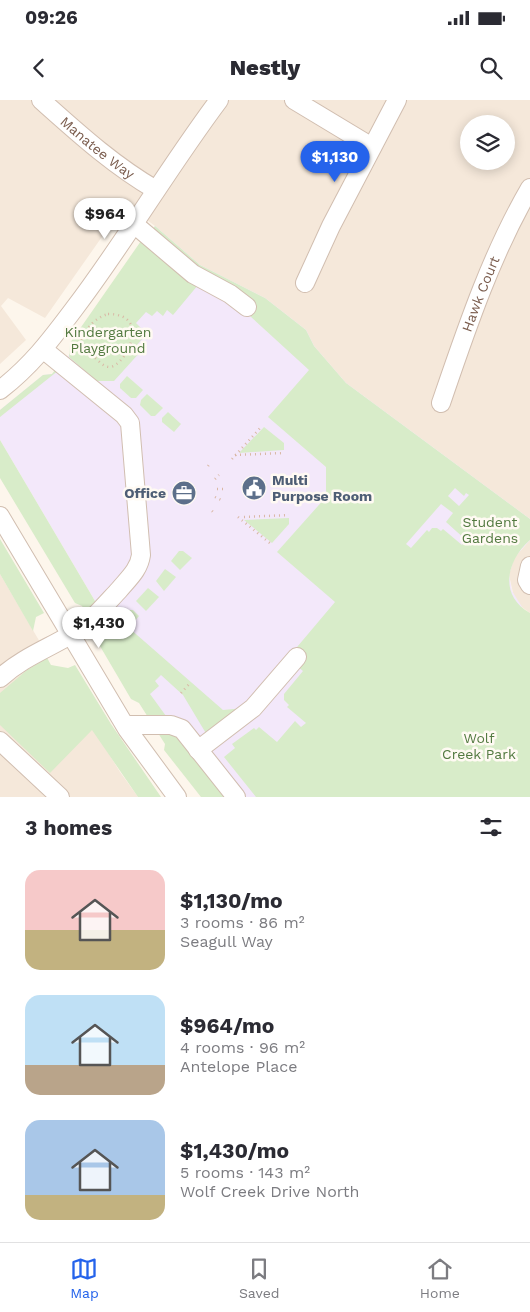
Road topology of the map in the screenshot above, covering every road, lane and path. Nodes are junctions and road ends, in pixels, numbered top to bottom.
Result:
1 (41, 100) edge
2 (219, 100) edge
3 (294, 100) edge
4 (397, 100) edge
5 (372, 147) junction
6 (530, 188) edge
7 (156, 190) junction
8 (134, 224) junction
9 (305, 283) dead end
10 (247, 307) dead end
11 (44, 350) junction
12 (125, 353) joint
13 (0, 390) edge
14 (441, 403) dead end
15 (262, 426) dead end
16 (284, 453) dead end
17 (235, 455) junction
18 (232, 459) dead end
19 (210, 462) dead end
20 (208, 466) dead end
21 (219, 475) dead end
22 (215, 479) dead end
23 (217, 489) dead end
24 (222, 489) dead end
25 (216, 497) dead end
26 (221, 500) dead end
27 (289, 515) dead end
28 (0, 516) edge
29 (238, 517) dead end
30 (244, 517) dead end
31 (271, 544) dead end
32 (71, 635) junction
33 (297, 657) dead end
34 (0, 678) edge
35 (191, 682) dead end
36 (181, 693) dead end
37 (125, 725) junction
38 (0, 740) edge
39 (198, 750) junction
40 (60, 797) edge
41 (177, 797) edge
42 (236, 797) edge

1 - 7 street, Manatee Way
2 - 7 street
3 - 5 street
4 - 5 street
5 - 9 street
6 - 14 street, Hawk Court
7 - 8 street
8 - 10 street
8 - 11 street
11 - 13 street
11 - 32 street
12 - 12 path
15 - 17 path
16 - 17 path
17 - 18 path
19 - 20 path
21 - 22 path
23 - 24 path
25 - 26 path
27 - 30 path
28 - 32 street
29 - 31 path
32 - 34 street
32 - 37 street
33 - 39 street
35 - 36 path
37 - 39 street
37 - 41 street
38 - 40 street
39 - 42 street

